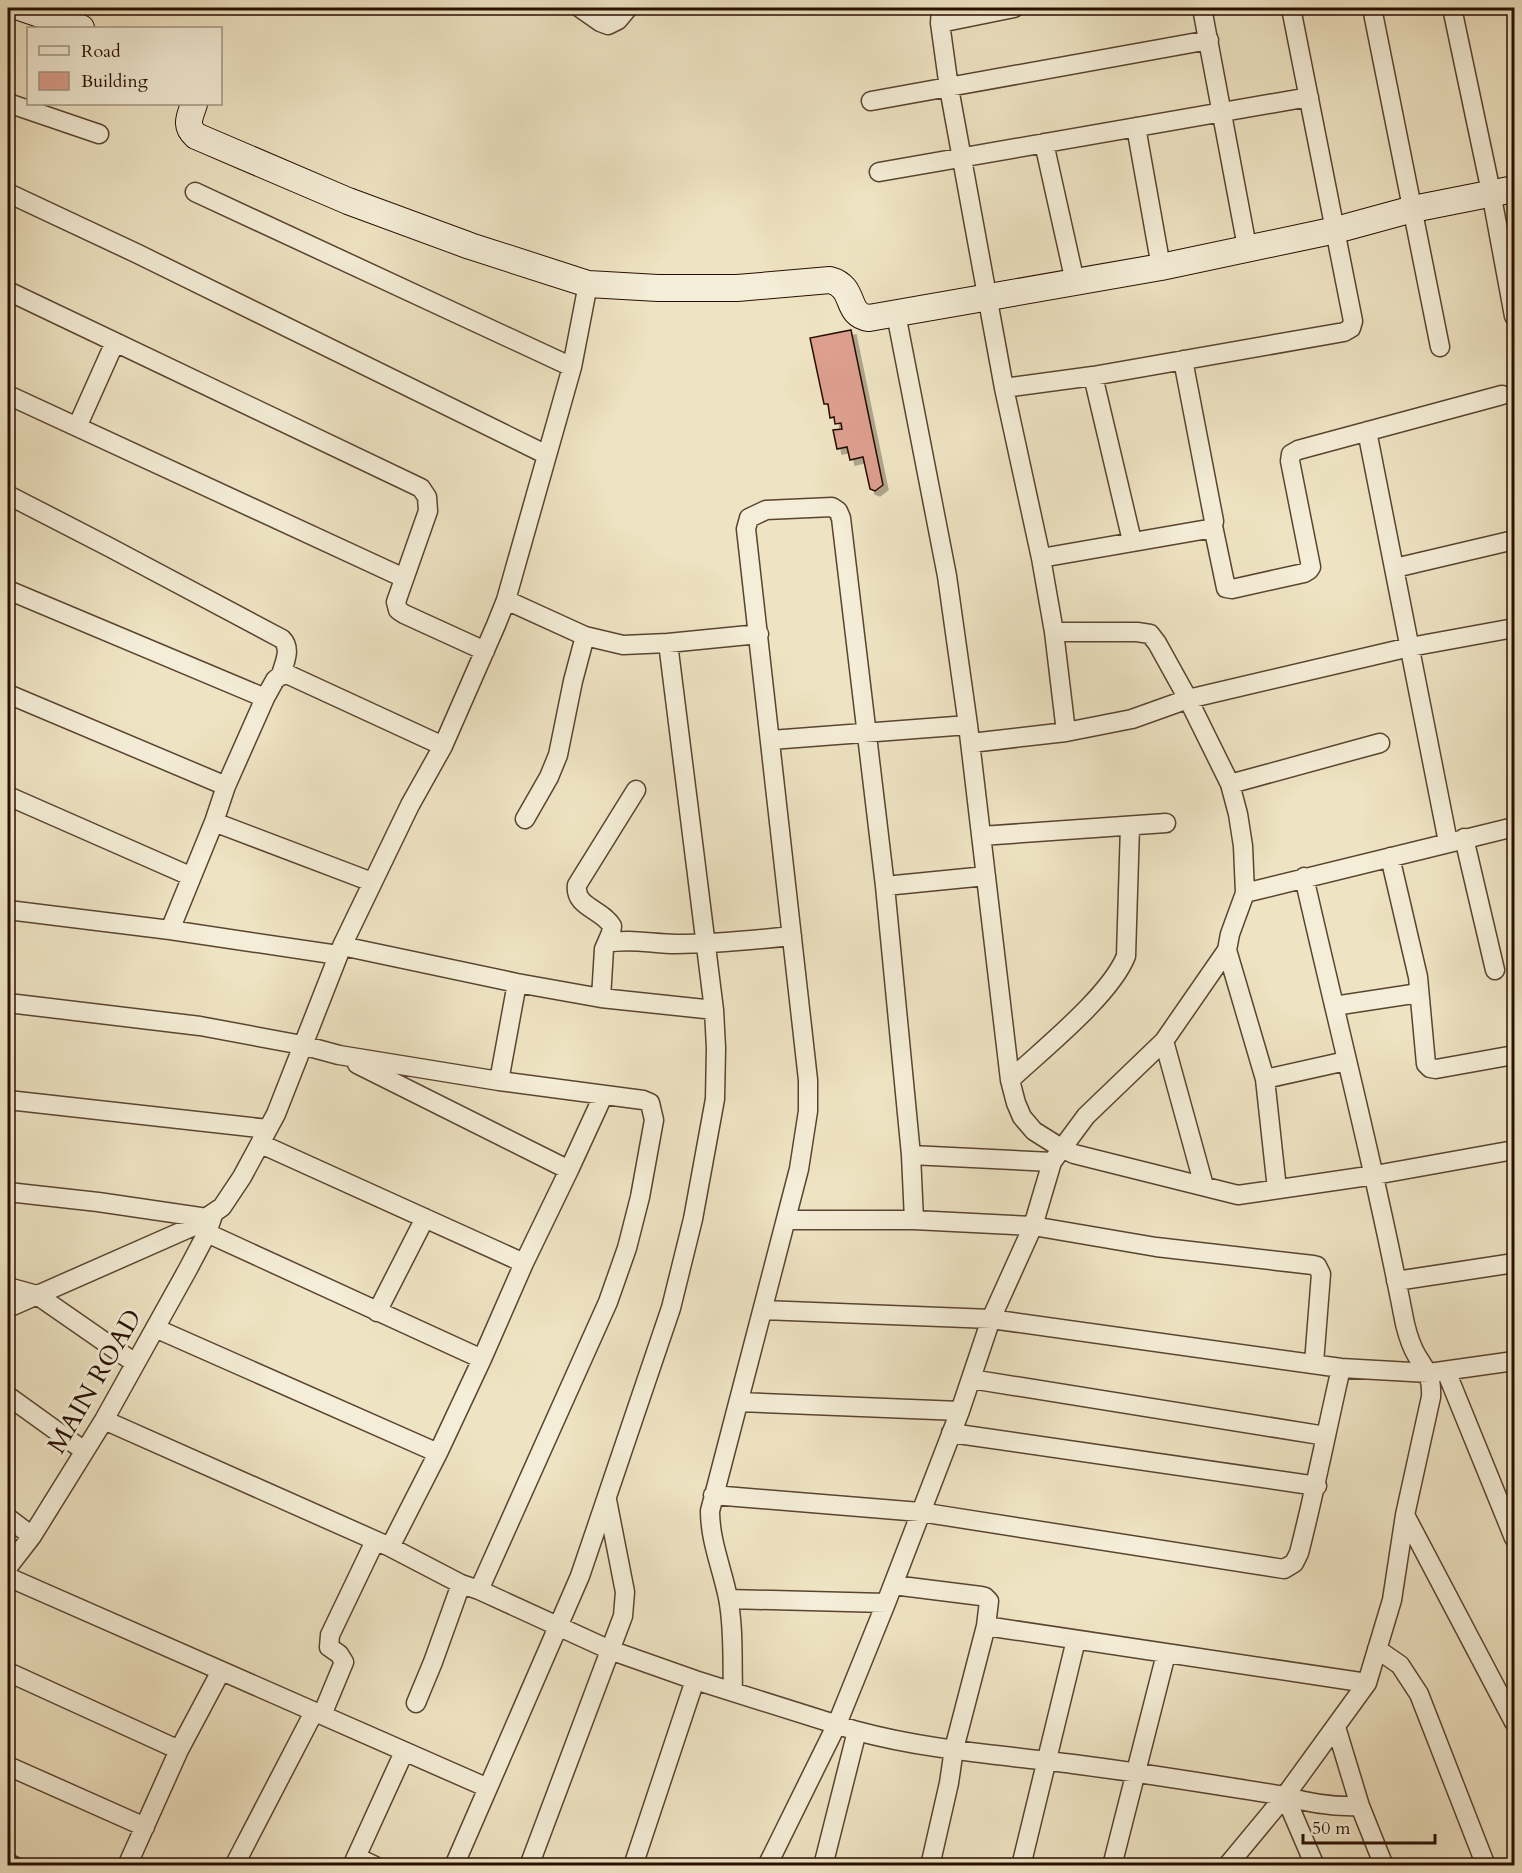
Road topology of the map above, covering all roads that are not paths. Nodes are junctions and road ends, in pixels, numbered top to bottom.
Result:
1 (22, 8) edge
2 (580, 8) edge
3 (628, 8) edge
4 (1014, 8) edge
5 (1202, 8) edge
6 (1291, 8) edge
7 (1371, 8) edge
8 (1452, 8) edge
9 (940, 15) edge
10 (78, 27) edge
11 (1209, 40) junction
12 (949, 88) junction
13 (1309, 96) junction
14 (871, 101) dead end
15 (8, 103) edge
16 (194, 105) edge
17 (1223, 112) junction
18 (1136, 127) junction
19 (99, 134) dead end
20 (1044, 143) junction
21 (962, 158) junction
22 (879, 172) dead end
23 (1503, 190) edge
24 (195, 192) dead end
25 (8, 193) edge
26 (1413, 209) junction
27 (1336, 230) junction
28 (1247, 248) junction
29 (1161, 267) junction
30 (1075, 282) junction
31 (588, 284) junction
32 (8, 291) edge
33 (988, 298) junction
34 (896, 314) junction
35 (1515, 316) edge
36 (115, 342) junction
37 (1440, 347) dead end
38 (1183, 360) junction
39 (572, 368) junction
40 (1093, 376) junction
41 (1004, 388) junction
42 (8, 395) edge
43 (1502, 395) dead end
44 (76, 427) junction
45 (1367, 431) junction
46 (547, 455) junction
47 (8, 495) edge
48 (1213, 526) junction
49 (1515, 540) edge
50 (1132, 541) junction
51 (1041, 558) junction
52 (1395, 568) junction
53 (404, 578) junction
54 (8, 590) edge
55 (506, 600) junction
56 (1515, 628) edge
57 (1054, 632) junction
58 (759, 634) junction
59 (585, 636) junction
60 (668, 643) junction
61 (1410, 647) junction
62 (485, 651) junction
63 (281, 675) junction
64 (8, 694) edge
65 (265, 698) junction
66 (1188, 699) junction
67 (1066, 732) junction
68 (866, 734) junction
69 (970, 734) junction
70 (771, 740) junction
71 (1380, 743) dead end
72 (443, 746) junction
73 (1230, 784) junction
74 (226, 786) junction
75 (636, 790) dead end
76 (8, 796) edge
77 (525, 819) dead end
78 (214, 822) junction
79 (1166, 823) dead end
80 (1130, 826) junction
81 (1515, 827) edge
82 (981, 836) junction
83 (1456, 840) junction
84 (1390, 857) junction
85 (190, 876) junction
86 (986, 876) junction
87 (1304, 877) junction
88 (372, 882) junction
89 (885, 886) junction
90 (1245, 892) junction
91 (8, 910) edge
92 (170, 930) junction
93 (792, 936) junction
94 (607, 944) junction
95 (706, 944) junction
96 (1227, 950) junction
97 (340, 951) junction
98 (1495, 970) dead end
99 (517, 983) junction
100 (1419, 993) junction
101 (601, 998) junction
102 (8, 1003) edge
103 (1334, 1006) junction
104 (714, 1010) junction
105 (1164, 1041) junction
106 (302, 1045) junction
107 (339, 1055) junction
108 (1515, 1055) edge
109 (1346, 1061) junction
110 (1265, 1079) junction
111 (1010, 1080) junction
112 (499, 1081) junction
113 (603, 1096) junction
114 (8, 1100) edge
115 (265, 1137) junction
116 (1515, 1150) edge
117 (911, 1155) junction
118 (1057, 1155) junction
119 (569, 1170) junction
120 (1375, 1175) junction
121 (1204, 1186) junction
122 (1277, 1190) junction
123 (8, 1192) edge
124 (425, 1218) junction
125 (787, 1220) junction
126 (914, 1221) junction
127 (209, 1222) junction
128 (1033, 1226) junction
129 (524, 1263) junction
130 (1515, 1263) edge
131 (1396, 1281) junction
132 (8, 1287) edge
133 (37, 1295) junction
134 (8, 1308) edge
135 (763, 1310) junction
136 (376, 1312) junction
137 (991, 1319) junction
138 (155, 1328) junction
139 (482, 1359) junction
140 (1515, 1361) edge
141 (135, 1363) junction
142 (1314, 1364) junction
143 (1341, 1368) junction
144 (1437, 1372) junction
145 (971, 1379) junction
146 (8, 1396) edge
147 (739, 1402) junction
148 (960, 1412) junction
149 (104, 1420) junction
150 (951, 1433) junction
151 (1326, 1436) junction
152 (83, 1450) junction
153 (438, 1453) junction
154 (1317, 1486) junction
155 (713, 1495) junction
156 (607, 1500) junction
157 (920, 1512) junction
158 (1405, 1515) junction
159 (8, 1518) edge
160 (32, 1536) junction
161 (1515, 1538) edge
162 (383, 1544) junction
163 (8, 1567) edge
164 (8, 1577) edge
165 (461, 1584) junction
166 (892, 1586) junction
167 (479, 1590) junction
168 (728, 1599) junction
169 (886, 1603) junction
170 (556, 1626) junction
171 (986, 1626) junction
172 (1076, 1640) junction
173 (1377, 1649) junction
174 (610, 1650) junction
175 (1166, 1654) junction
176 (221, 1671) junction
177 (8, 1672) edge
178 (695, 1680) junction
179 (1367, 1683) junction
180 (733, 1691) junction
181 (416, 1703) dead end
182 (318, 1713) junction
183 (1515, 1722) edge
184 (837, 1724) junction
185 (1336, 1727) junction
186 (857, 1731) junction
187 (954, 1749) junction
188 (179, 1750) junction
189 (404, 1752) junction
190 (1046, 1761) junction
191 (8, 1766) edge
192 (1136, 1772) junction
193 (488, 1788) junction
194 (1285, 1797) junction
195 (1360, 1806) junction
196 (145, 1827) junction
197 (354, 1862) edge
198 (8, 1863) edge
199 (14, 1866) edge
200 (127, 1866) edge
201 (234, 1866) edge
202 (375, 1866) edge
203 (453, 1866) edge
204 (529, 1866) edge
205 (633, 1866) edge
206 (767, 1866) edge
207 (823, 1866) edge
208 (930, 1866) edge
209 (1021, 1866) edge
210 (1112, 1866) edge
211 (1227, 1866) edge
212 (1315, 1866) edge
213 (1384, 1866) edge
214 (1486, 1866) edge

1 - 10 street
2 - 3 street
4 - 9 street
5 - 11 street
6 - 13 street
7 - 26 street
8 - 23 street
9 - 12 street
11 - 12 street
11 - 17 street
12 - 14 street
12 - 21 street
13 - 17 street
13 - 27 street
15 - 19 street
16 - 31 street
17 - 18 street
17 - 28 street
18 - 20 street
18 - 29 street
20 - 21 street
20 - 30 street
21 - 22 street
21 - 33 street
23 - 26 street
23 - 35 street
24 - 39 street
25 - 46 street
26 - 27 street
26 - 37 street
27 - 28 street
27 - 38 street
28 - 29 street
29 - 30 street
30 - 33 street
31 - 34 street
31 - 39 street, MAIN ROAD
32 - 36 street
33 - 34 street
33 - 41 street
34 - 69 street
36 - 44 street
36 - 53 street
38 - 40 street
38 - 48 street
39 - 46 street, MAIN ROAD
40 - 41 street
40 - 50 street
41 - 51 street
42 - 44 street
43 - 45 street
44 - 53 street
45 - 48 street
45 - 52 street
46 - 55 street, MAIN ROAD
47 - 63 street
48 - 50 street
49 - 52 street
50 - 51 street
51 - 57 street
52 - 61 street
53 - 62 street
54 - 65 street
55 - 59 street
55 - 62 street, MAIN ROAD
56 - 61 street
57 - 66 street
57 - 67 street
58 - 60 street
58 - 68 street
58 - 70 street
59 - 60 street
59 - 77 street
60 - 95 street
61 - 66 street
61 - 83 street
62 - 72 street, MAIN ROAD
63 - 65 street
63 - 72 street
64 - 74 street
65 - 74 street
66 - 67 street
66 - 73 street
67 - 69 street
68 - 69 street
68 - 70 street
68 - 89 street
69 - 82 street
70 - 93 street
71 - 73 street
72 - 88 street, MAIN ROAD
73 - 90 street
74 - 78 street
75 - 94 street
76 - 85 street
78 - 85 street
78 - 88 street
79 - 80 street
80 - 82 street
80 - 111 street
81 - 83 street
82 - 86 street
83 - 84 street
83 - 98 street
84 - 87 street
84 - 100 street
85 - 92 street
86 - 89 street
86 - 111 street
87 - 90 street
87 - 103 street
88 - 97 street, MAIN ROAD
89 - 117 street
90 - 96 street
91 - 92 street
92 - 97 street
93 - 95 street
93 - 125 street
94 - 95 street
94 - 101 street
95 - 104 street
96 - 105 street
96 - 110 street
97 - 99 street
97 - 106 street, MAIN ROAD
99 - 101 street
99 - 112 street
100 - 103 street
100 - 108 street
101 - 104 street
102 - 106 street
103 - 109 street
104 - 156 street
105 - 118 street
105 - 121 street
106 - 107 street
106 - 115 street, MAIN ROAD
107 - 112 street
107 - 119 street
109 - 110 street
109 - 120 street
110 - 122 street
111 - 118 street
112 - 113 street
113 - 119 street
113 - 167 street
114 - 115 street
115 - 124 street
115 - 127 street, MAIN ROAD
116 - 120 street
117 - 118 street
117 - 126 street
118 - 121 street
118 - 128 street
119 - 129 street
120 - 122 street
120 - 131 street
121 - 122 street
123 - 127 street
124 - 129 street
124 - 136 street
125 - 126 street
125 - 135 street
126 - 128 street
127 - 133 street
127 - 136 street
127 - 138 street, MAIN ROAD
128 - 137 street
128 - 142 street
129 - 139 street
130 - 131 street
131 - 144 street
132 - 133 street
133 - 134 street
133 - 141 street
135 - 137 street
135 - 147 street
136 - 139 street
137 - 142 street
137 - 145 street
138 - 141 street, MAIN ROAD
138 - 153 street
139 - 153 street
140 - 144 street
141 - 149 street, MAIN ROAD
142 - 143 street
143 - 144 street
143 - 151 street
144 - 158 street
144 - 161 street
145 - 148 street
145 - 151 street
146 - 152 street
147 - 148 street
147 - 155 street
148 - 150 street
149 - 152 street, MAIN ROAD
149 - 162 street
150 - 154 street
150 - 157 street
151 - 154 street
152 - 160 street, MAIN ROAD
153 - 162 street
154 - 157 street
155 - 157 street
155 - 168 street
156 - 170 street
156 - 174 street
157 - 166 street
158 - 173 street
158 - 183 street
159 - 160 street
160 - 163 street, MAIN ROAD
162 - 165 street
162 - 182 street
164 - 176 street
165 - 167 street
165 - 181 street
166 - 169 street
166 - 171 street
167 - 170 street
168 - 169 street
168 - 180 street
169 - 184 street
170 - 174 street
170 - 193 street
171 - 172 street
171 - 187 street
172 - 175 street
172 - 190 street
173 - 179 street
173 - 214 street
174 - 178 street
174 - 204 street
175 - 179 street
175 - 192 street
176 - 182 street
176 - 188 street
177 - 188 street
178 - 180 street
178 - 205 street
179 - 185 street
180 - 184 street
182 - 189 street
182 - 201 street
184 - 186 street
184 - 206 street
185 - 194 street
185 - 195 street
186 - 187 street
186 - 207 street
187 - 190 street
187 - 208 street
188 - 196 street
189 - 193 street
189 - 197 street
190 - 192 street
190 - 209 street
191 - 196 street
192 - 194 street
192 - 210 street
193 - 203 street
194 - 195 street
194 - 211 street
194 - 212 street
195 - 213 street
196 - 200 street
197 - 202 street
198 - 199 street

